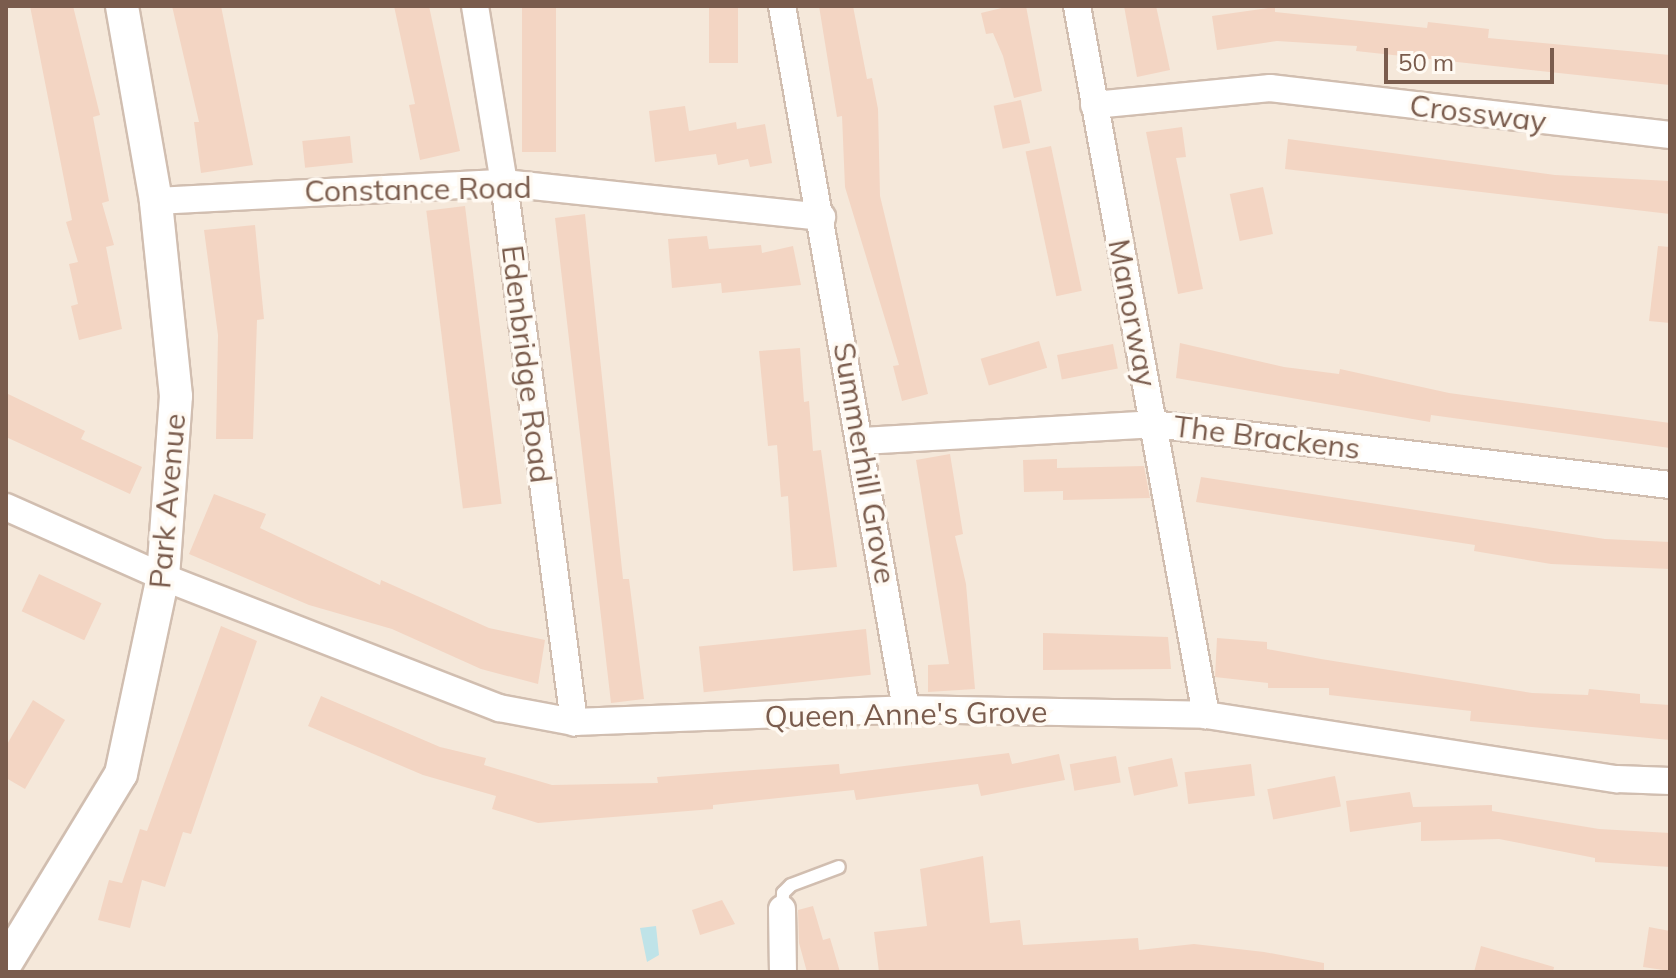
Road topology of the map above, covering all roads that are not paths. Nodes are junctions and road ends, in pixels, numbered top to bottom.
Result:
1 (122, 6) edge
2 (475, 6) edge
3 (782, 6) edge
4 (1077, 6) edge
5 (1094, 105) junction
6 (1670, 135) edge
7 (504, 183) junction
8 (156, 201) junction
9 (822, 217) junction
10 (1153, 424) junction
11 (862, 441) junction
12 (1670, 485) edge
13 (6, 507) edge
14 (163, 577) junction
15 (906, 709) junction
16 (1206, 715) junction
17 (574, 722) junction
18 (1670, 781) edge
19 (839, 867) dead end
20 (782, 909) joint
21 (6, 963) edge
22 (783, 972) edge

1 - 8 street, Park Avenue
2 - 7 street, Edenbridge Road
3 - 9 street, Summerhill Grove
4 - 5 street, Manorway
5 - 6 street, Crossway
5 - 10 street, Manorway
7 - 8 street, Constance Road
7 - 9 street, Constance Road
7 - 17 street, Edenbridge Road
8 - 14 street, Park Avenue
9 - 11 street, Summerhill Grove
10 - 11 street, The Brackens
10 - 12 street, The Brackens
10 - 16 street, Manorway
11 - 15 street, Summerhill Grove
13 - 14 street, Queen Anne's Grove
14 - 17 street, Queen Anne's Grove
14 - 21 street, Park Avenue
15 - 16 street, Queen Anne's Grove
15 - 17 street, Queen Anne's Grove
16 - 18 street, Queen Anne's Grove
19 - 20 lane
20 - 22 street

